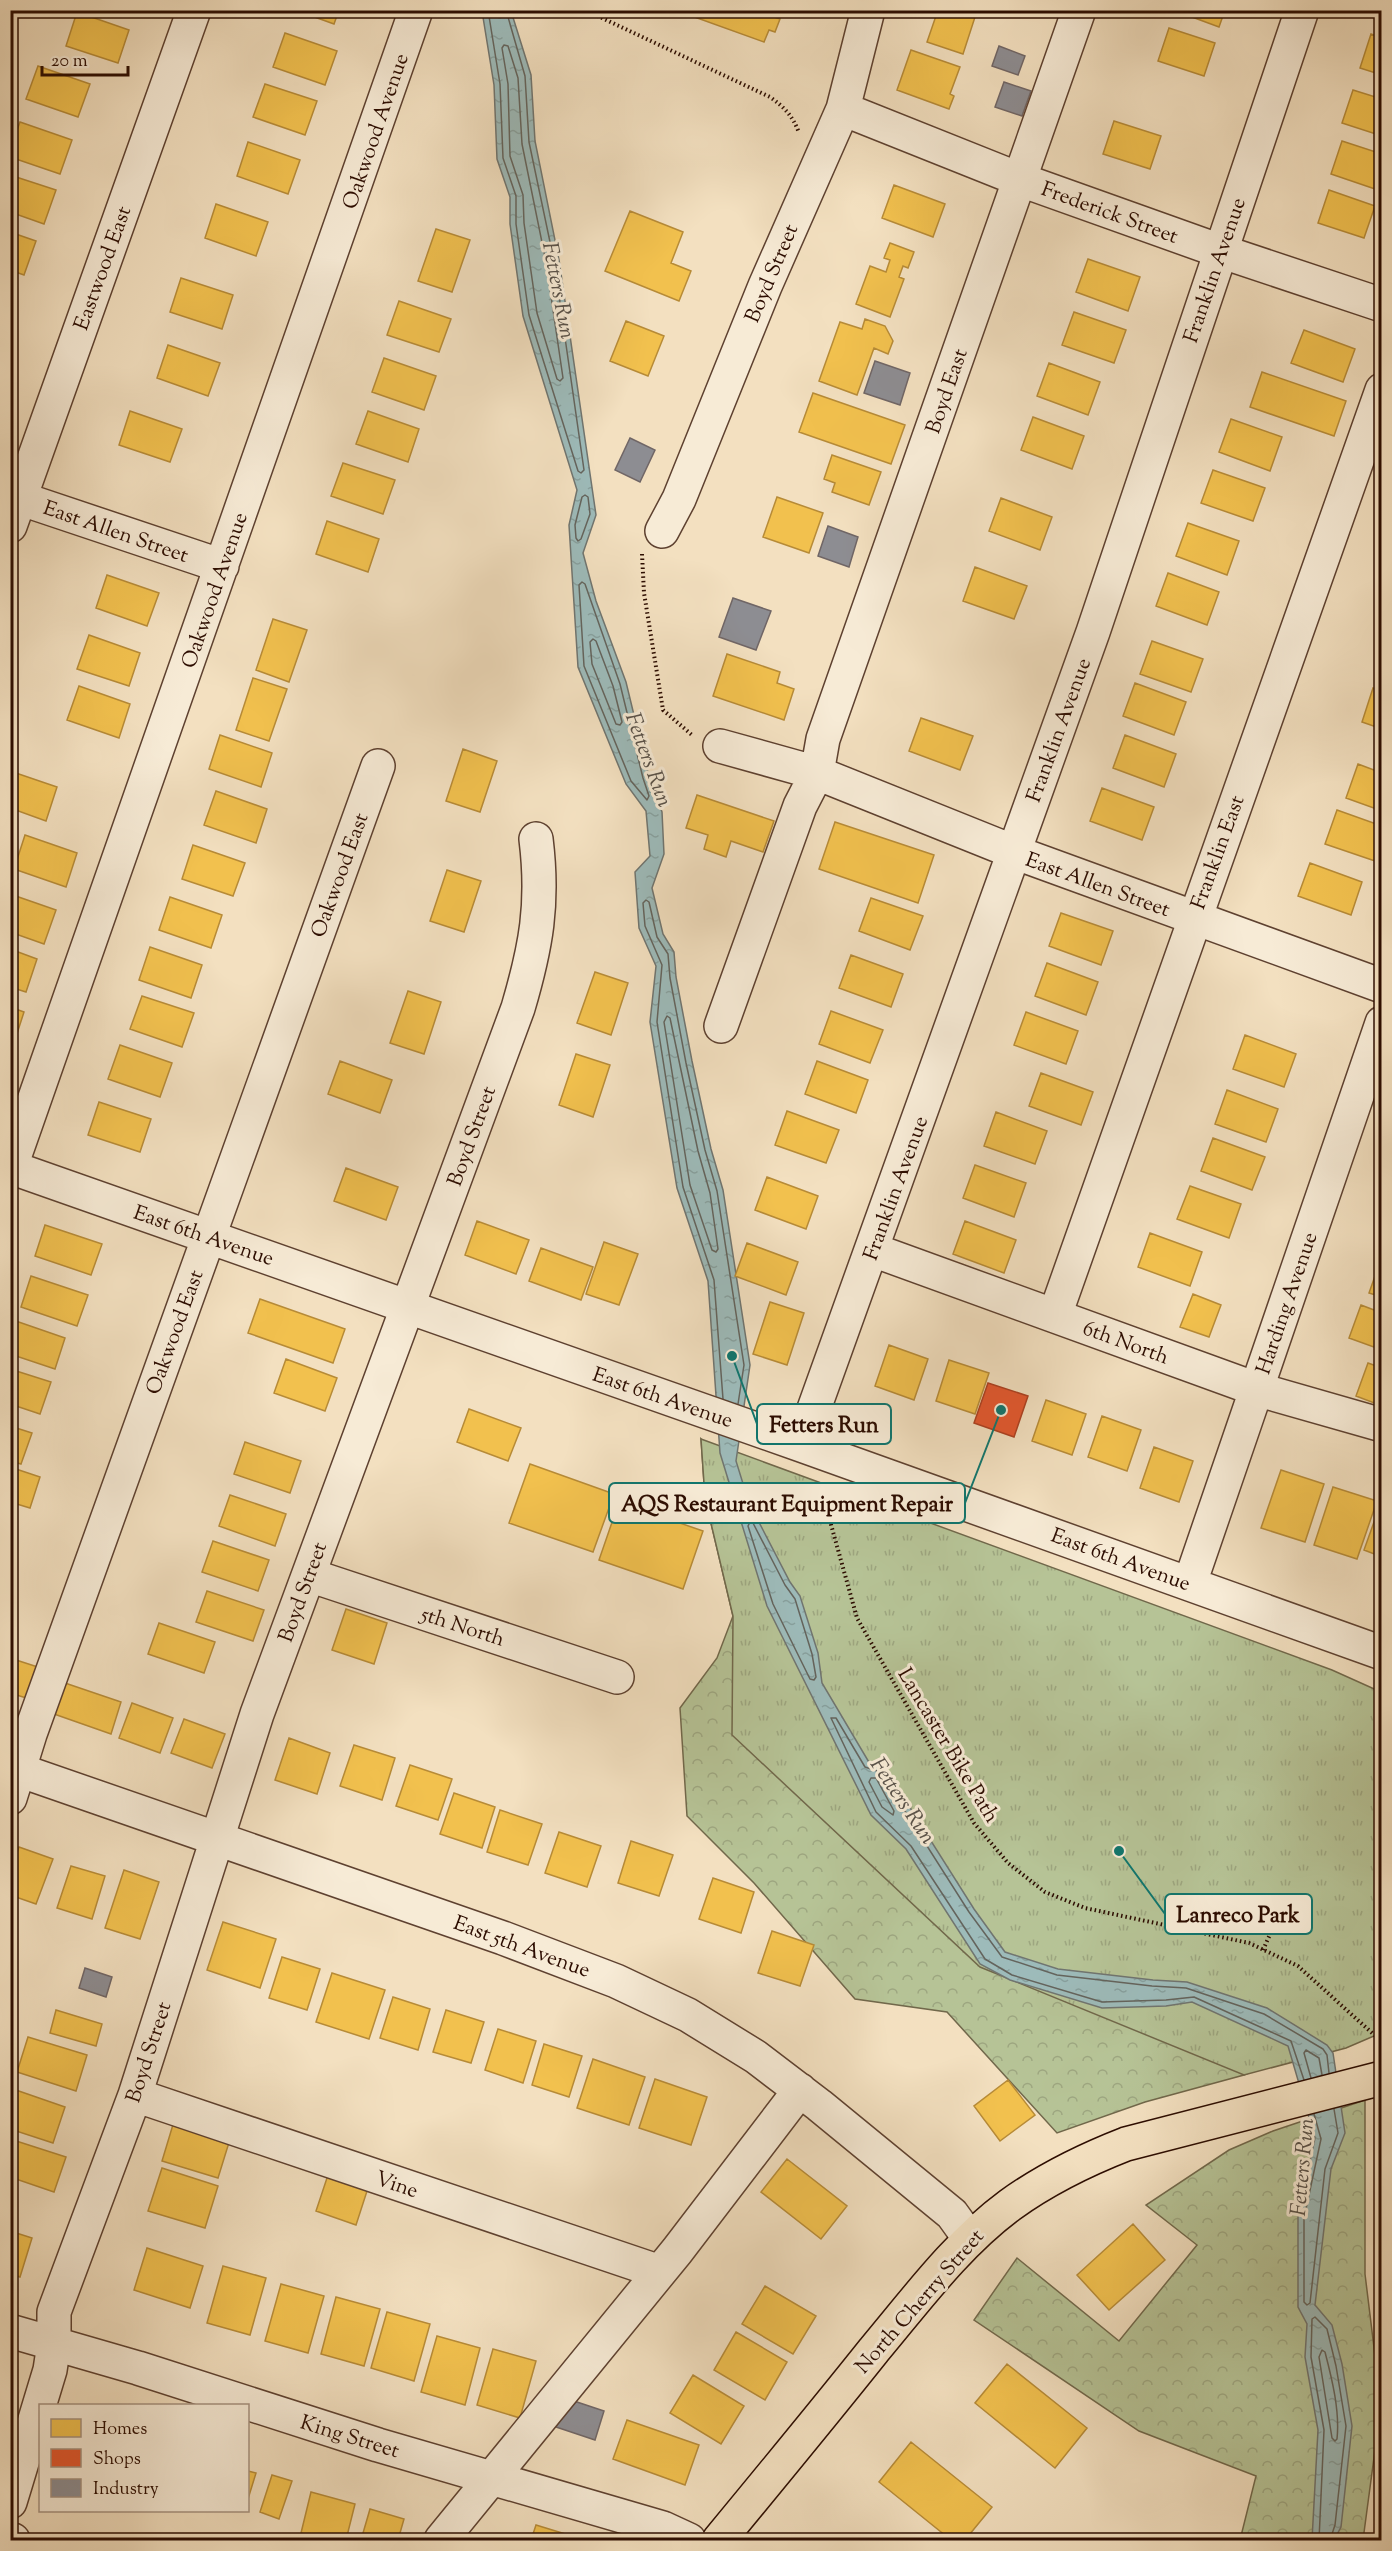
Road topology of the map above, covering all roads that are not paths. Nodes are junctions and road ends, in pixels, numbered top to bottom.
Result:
1 (194, 10) edge
2 (417, 10) edge
3 (868, 10) edge
4 (1079, 10) edge
5 (1302, 10) edge
6 (843, 109) junction
7 (1021, 180) junction
8 (1220, 251) junction
9 (1382, 305) edge
10 (1382, 390) edge
11 (14, 506) edge
12 (652, 540) road end
13 (222, 566) junction
14 (720, 746) road end
15 (378, 766) dead end
16 (817, 773) junction
17 (536, 839) dead end
18 (1014, 852) junction
19 (1193, 919) junction
20 (1382, 986) edge
21 (1382, 1023) edge
22 (721, 1026) dead end
23 (11, 1168) edge
24 (209, 1236) junction
25 (873, 1250) junction
26 (408, 1307) junction
27 (1055, 1315) junction
28 (1256, 1389) junction
29 (1382, 1425) edge
30 (787, 1441) junction
31 (309, 1575) junction
32 (1190, 1583) junction
33 (1382, 1653) edge
34 (617, 1677) dead end
35 (13, 1778) edge
36 (217, 1838) junction
37 (1371, 2081) edge
38 (800, 2090) junction
39 (135, 2095) junction
40 (970, 2239) junction
41 (660, 2272) junction
42 (10, 2331) edge
43 (54, 2344) junction
44 (40, 2404) edge
45 (249, 2404) edge
46 (249, 2404) edge
47 (39, 2406) edge
48 (489, 2478) junction
49 (10, 2502) edge
50 (441, 2541) edge
51 (689, 2541) edge
52 (719, 2541) edge

1 - 11 street, Eastwood East
2 - 13 street, Oakwood Avenue
3 - 6 street, Boyd Street
4 - 7 street, Boyd East
5 - 8 street, Franklin Avenue
6 - 7 street, Frederick Street
6 - 12 street, Boyd Street
7 - 8 street, Frederick Street
7 - 16 street, Boyd East
8 - 9 street, Frederick Street
8 - 18 street, Franklin Avenue
10 - 19 street, Franklin East
11 - 13 street, East Allen Street
13 - 23 street, Oakwood Avenue
14 - 16 street, East Allen Street
15 - 24 street, Oakwood East
16 - 18 street, East Allen Street
16 - 22 street, Boyd East
17 - 26 street, Boyd Street
18 - 19 street, East Allen Street
18 - 25 street, Franklin Avenue
19 - 20 street, East Allen Street
19 - 27 street, Franklin East
21 - 28 street, Harding Avenue
23 - 24 street, East 6th Avenue
24 - 26 street, East 6th Avenue
24 - 35 street, Oakwood East
25 - 27 street, 6th North
25 - 30 street, Franklin Avenue
26 - 30 street, East 6th Avenue
26 - 31 street, Boyd Street
27 - 28 street, 6th North
28 - 29 street, 6th North
28 - 32 street, Harding Avenue
30 - 32 street, East 6th Avenue
31 - 34 street, 5th North
31 - 36 street, Boyd Street
32 - 33 street, East 6th Avenue
35 - 36 street, East 5th Avenue
36 - 38 street, East 5th Avenue
36 - 39 street, Boyd Street
37 - 40 main road, North Cherry Street
38 - 40 street, East 5th Avenue
38 - 41 street
39 - 41 street, Vine
39 - 43 street, Boyd Street
40 - 52 main road, North Cherry Street
41 - 48 street
42 - 43 street, King Street
43 - 44 street
43 - 46 street, King Street
45 - 48 street, King Street
47 - 49 street
48 - 50 street
48 - 51 street, King Street

